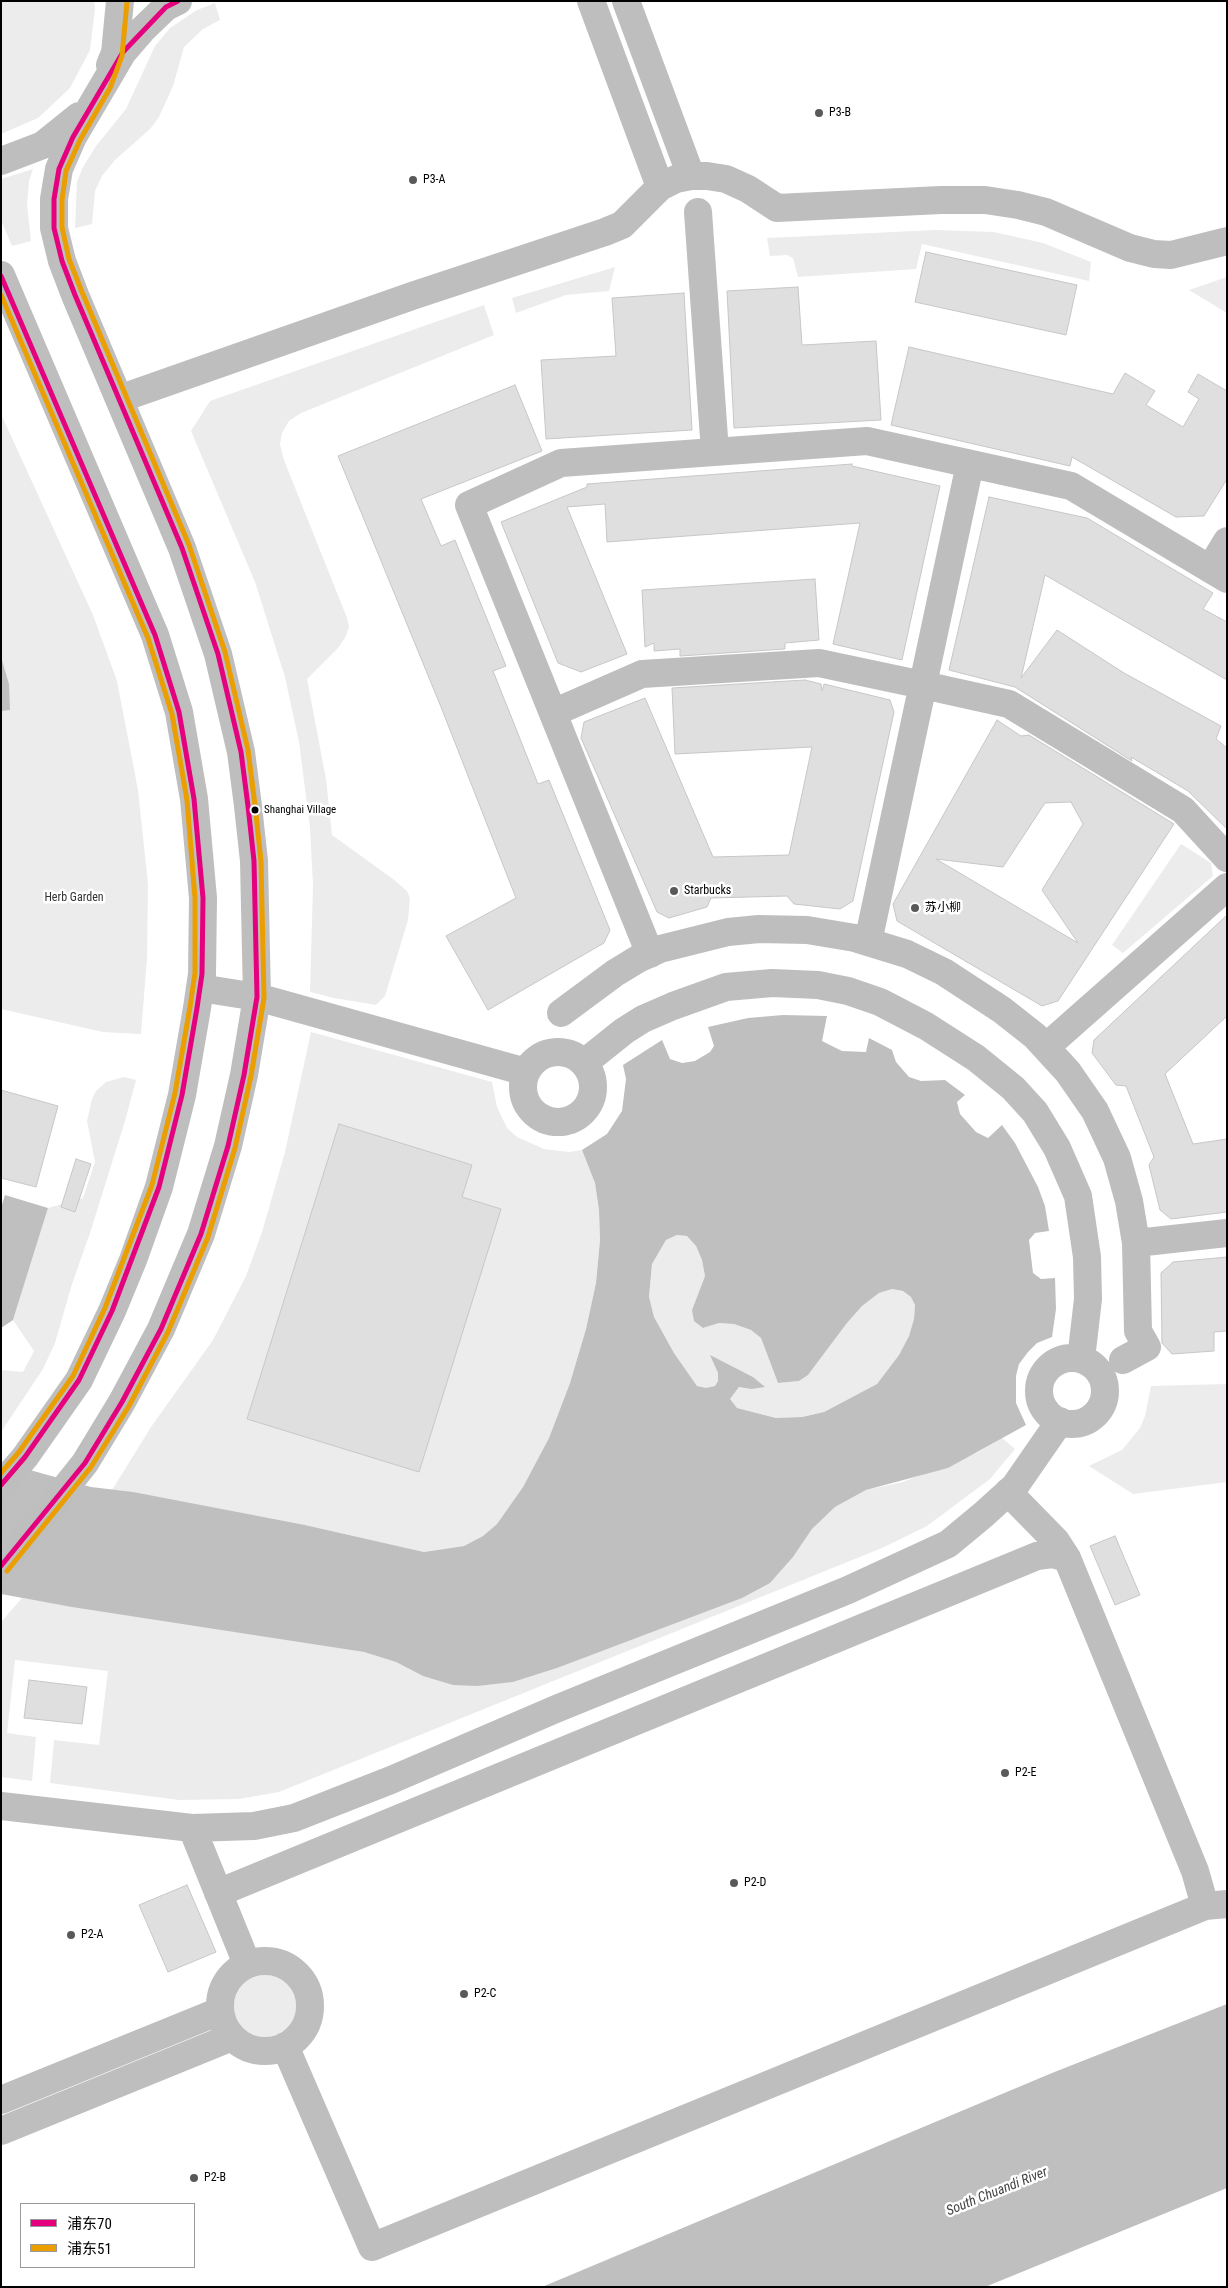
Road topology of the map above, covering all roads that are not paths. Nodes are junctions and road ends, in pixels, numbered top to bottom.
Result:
1 (120, 1) edge
2 (178, 1) edge
3 (592, 1) edge
4 (626, 1) edge
5 (103, 84) junction
6 (1, 161) edge
7 (690, 176) junction
8 (660, 187) junction
9 (698, 212) dead end
10 (1227, 240) edge
11 (1, 275) edge
12 (119, 399) junction
13 (715, 452) junction
14 (970, 464) junction
15 (1227, 541) edge
16 (1219, 574) edge
17 (923, 684) junction
18 (553, 712) junction
19 (1227, 858) edge
20 (1227, 886) edge
21 (868, 942) junction
22 (650, 954) junction
23 (200, 988) junction
24 (257, 997) junction
25 (561, 1013) dead end
26 (1046, 1047) junction
27 (584, 1063) junction
28 (526, 1072) junction
29 (1227, 1233) edge
30 (1136, 1243) junction
31 (1081, 1359) junction
32 (1123, 1360) dead end
33 (1060, 1421) junction
34 (1, 1485) edge
35 (1008, 1492) junction
36 (1067, 1558) junction
37 (1, 1566) edge
38 (1, 1806) edge
39 (192, 1828) junction
40 (218, 1893) junction
41 (1216, 1905) edge
42 (247, 1964) junction
43 (220, 2011) junction
44 (232, 2037) junction
45 (285, 2046) junction
46 (1, 2100) edge
47 (1, 2131) edge

1 - 5 street
2 - 5 street
3 - 8 street
4 - 7 street
5 - 6 street
5 - 12 street
7 - 8 street
7 - 10 street
8 - 12 street
9 - 13 street
11 - 23 street
12 - 24 street
13 - 14 street
13 - 18 street
14 - 16 street
14 - 17 street
15 - 16 street
17 - 18 street
17 - 19 street
17 - 21 street
18 - 22 street
20 - 26 street
21 - 22 street
21 - 26 street
22 - 25 street
23 - 24 street
23 - 34 street
24 - 28 street
24 - 37 street
26 - 30 street
27 - 28 street
27 - 28 street
27 - 31 street
29 - 30 street
30 - 32 street
31 - 33 street
31 - 33 street
33 - 35 street
35 - 36 street
35 - 39 street
36 - 40 street
36 - 41 street
38 - 39 street
39 - 40 street
40 - 42 street
41 - 45 street
42 - 43 street
42 - 45 street
43 - 44 street
43 - 46 street
44 - 45 street
44 - 47 street

